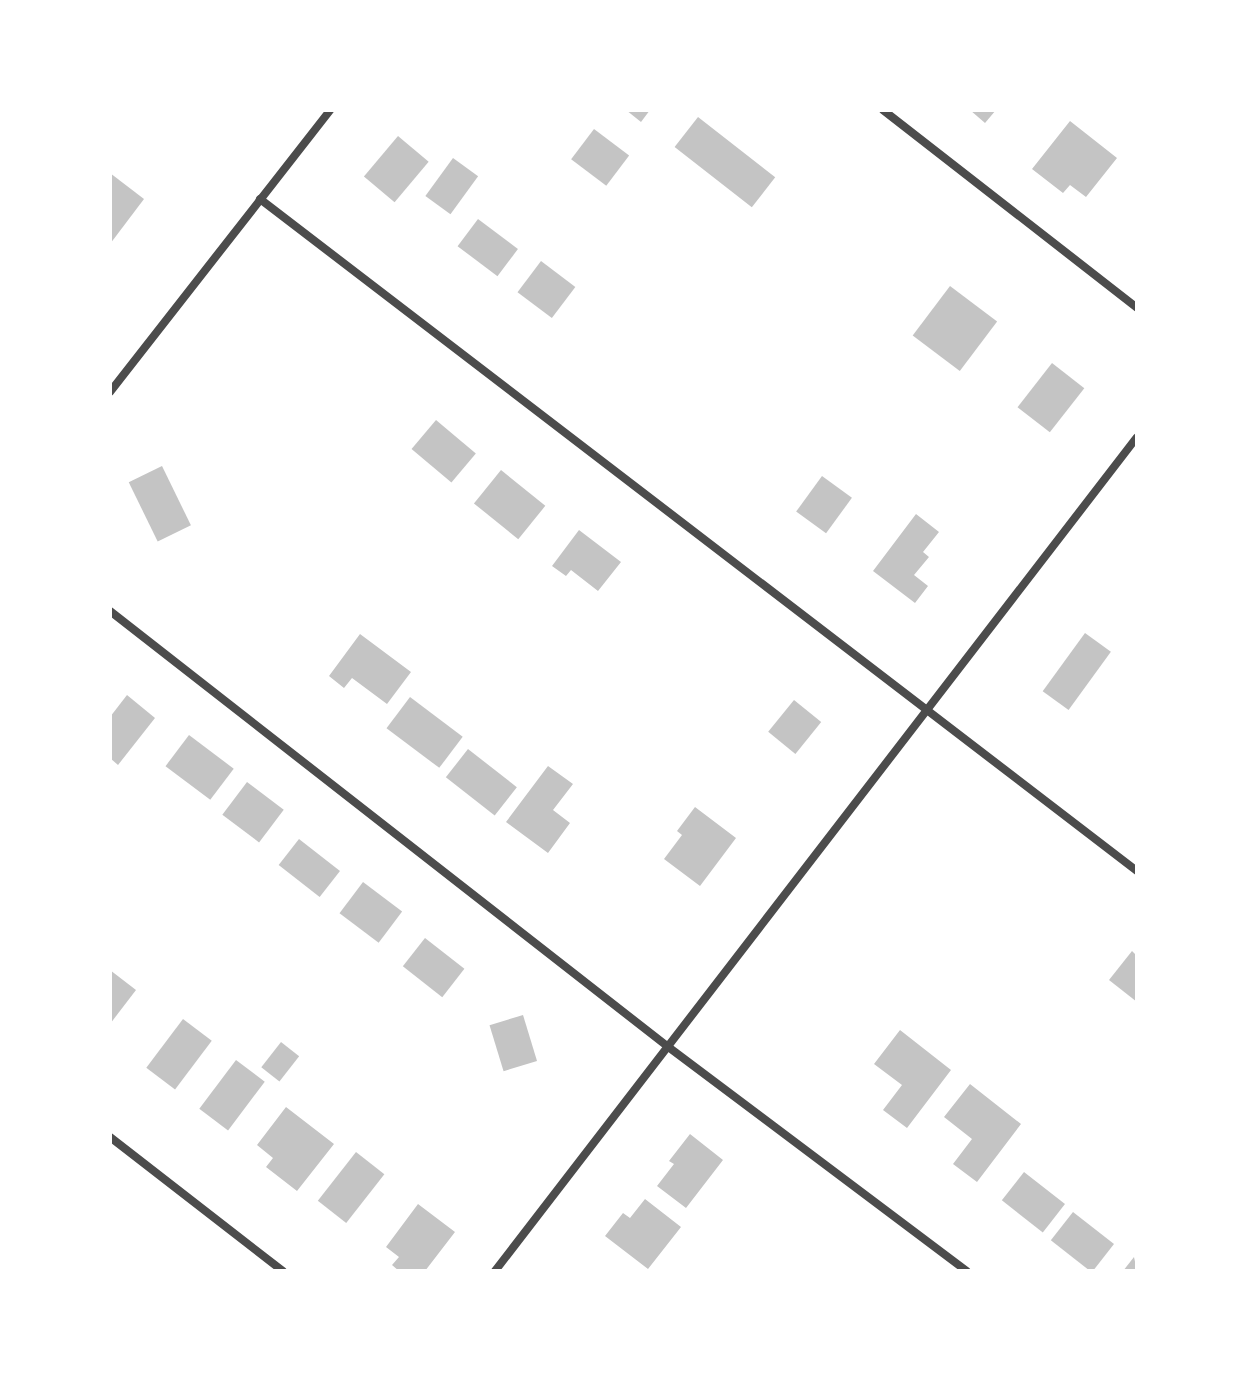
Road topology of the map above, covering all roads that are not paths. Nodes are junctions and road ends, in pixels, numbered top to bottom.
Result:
1 (330, 110) edge
2 (883, 110) edge
3 (260, 199) junction
4 (1137, 308) edge
5 (110, 392) edge
6 (1137, 437) edge
7 (110, 611) edge
8 (927, 710) junction
9 (1137, 871) edge
10 (667, 1046) junction
11 (110, 1137) edge
12 (283, 1271) edge
13 (495, 1271) edge
14 (967, 1271) edge

1 - 3 street
2 - 4 street
3 - 5 street
3 - 8 street
6 - 8 street
7 - 10 street
8 - 9 street
8 - 10 street
10 - 13 street
10 - 14 street
11 - 12 street

